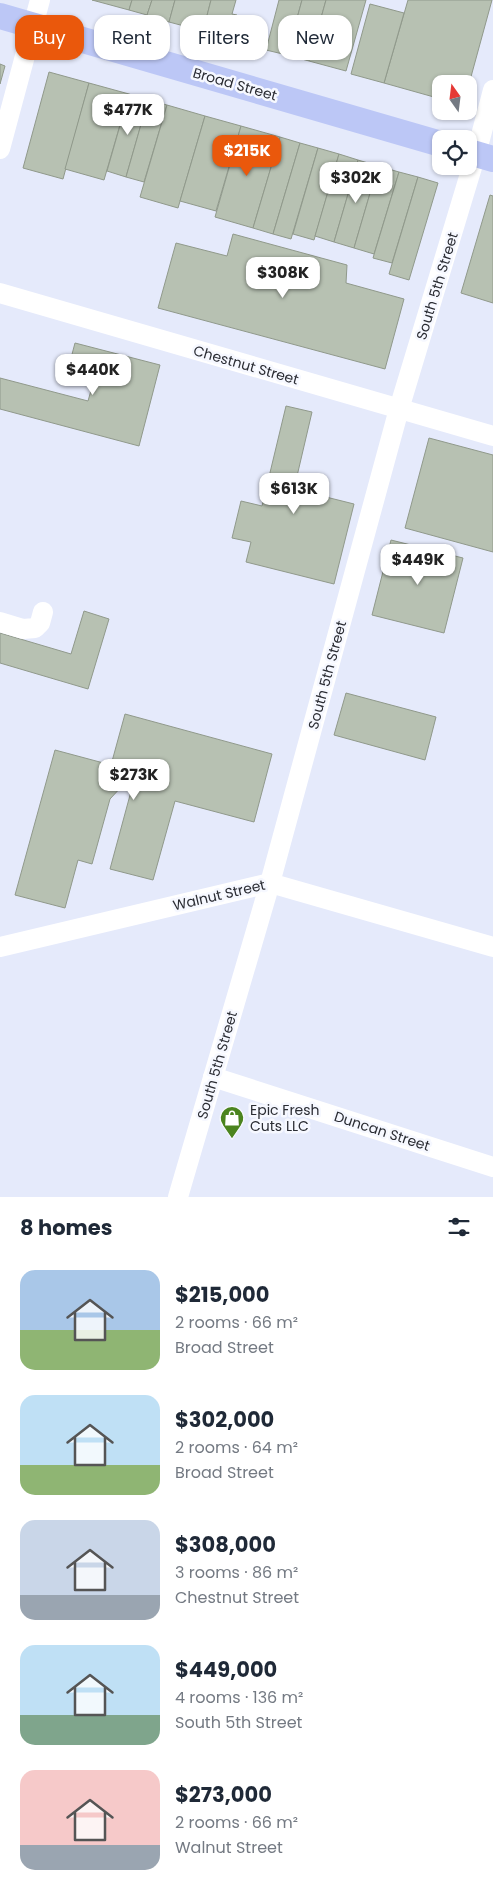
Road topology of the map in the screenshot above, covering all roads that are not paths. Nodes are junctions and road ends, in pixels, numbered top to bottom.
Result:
1 (40, 0) edge
2 (36, 15) edge
3 (0, 16) edge
4 (15, 20) edge
5 (84, 40) edge
6 (24, 60) edge
7 (493, 90) edge
8 (432, 141) edge
9 (0, 149) edge
10 (479, 155) edge
11 (0, 293) edge
12 (399, 409) junction
13 (493, 436) edge
14 (43, 612) dead end
15 (0, 622) edge
16 (270, 883) junction
17 (493, 946) edge
18 (0, 947) edge
19 (213, 1077) junction
20 (493, 1166) edge
21 (178, 1197) edge

1 - 2 street
3 - 4 main road, Broad Street
5 - 8 main road, Broad Street
6 - 9 street
7 - 10 street, South 5th Street
10 - 12 street, South 5th Street
11 - 12 street, Chestnut Street
12 - 13 street, Chestnut Street
12 - 16 street, South 5th Street
14 - 15 street
16 - 17 street, Walnut Street
16 - 18 street, Walnut Street
16 - 19 street, South 5th Street
19 - 20 street, Duncan Street
19 - 21 street, South 5th Street

